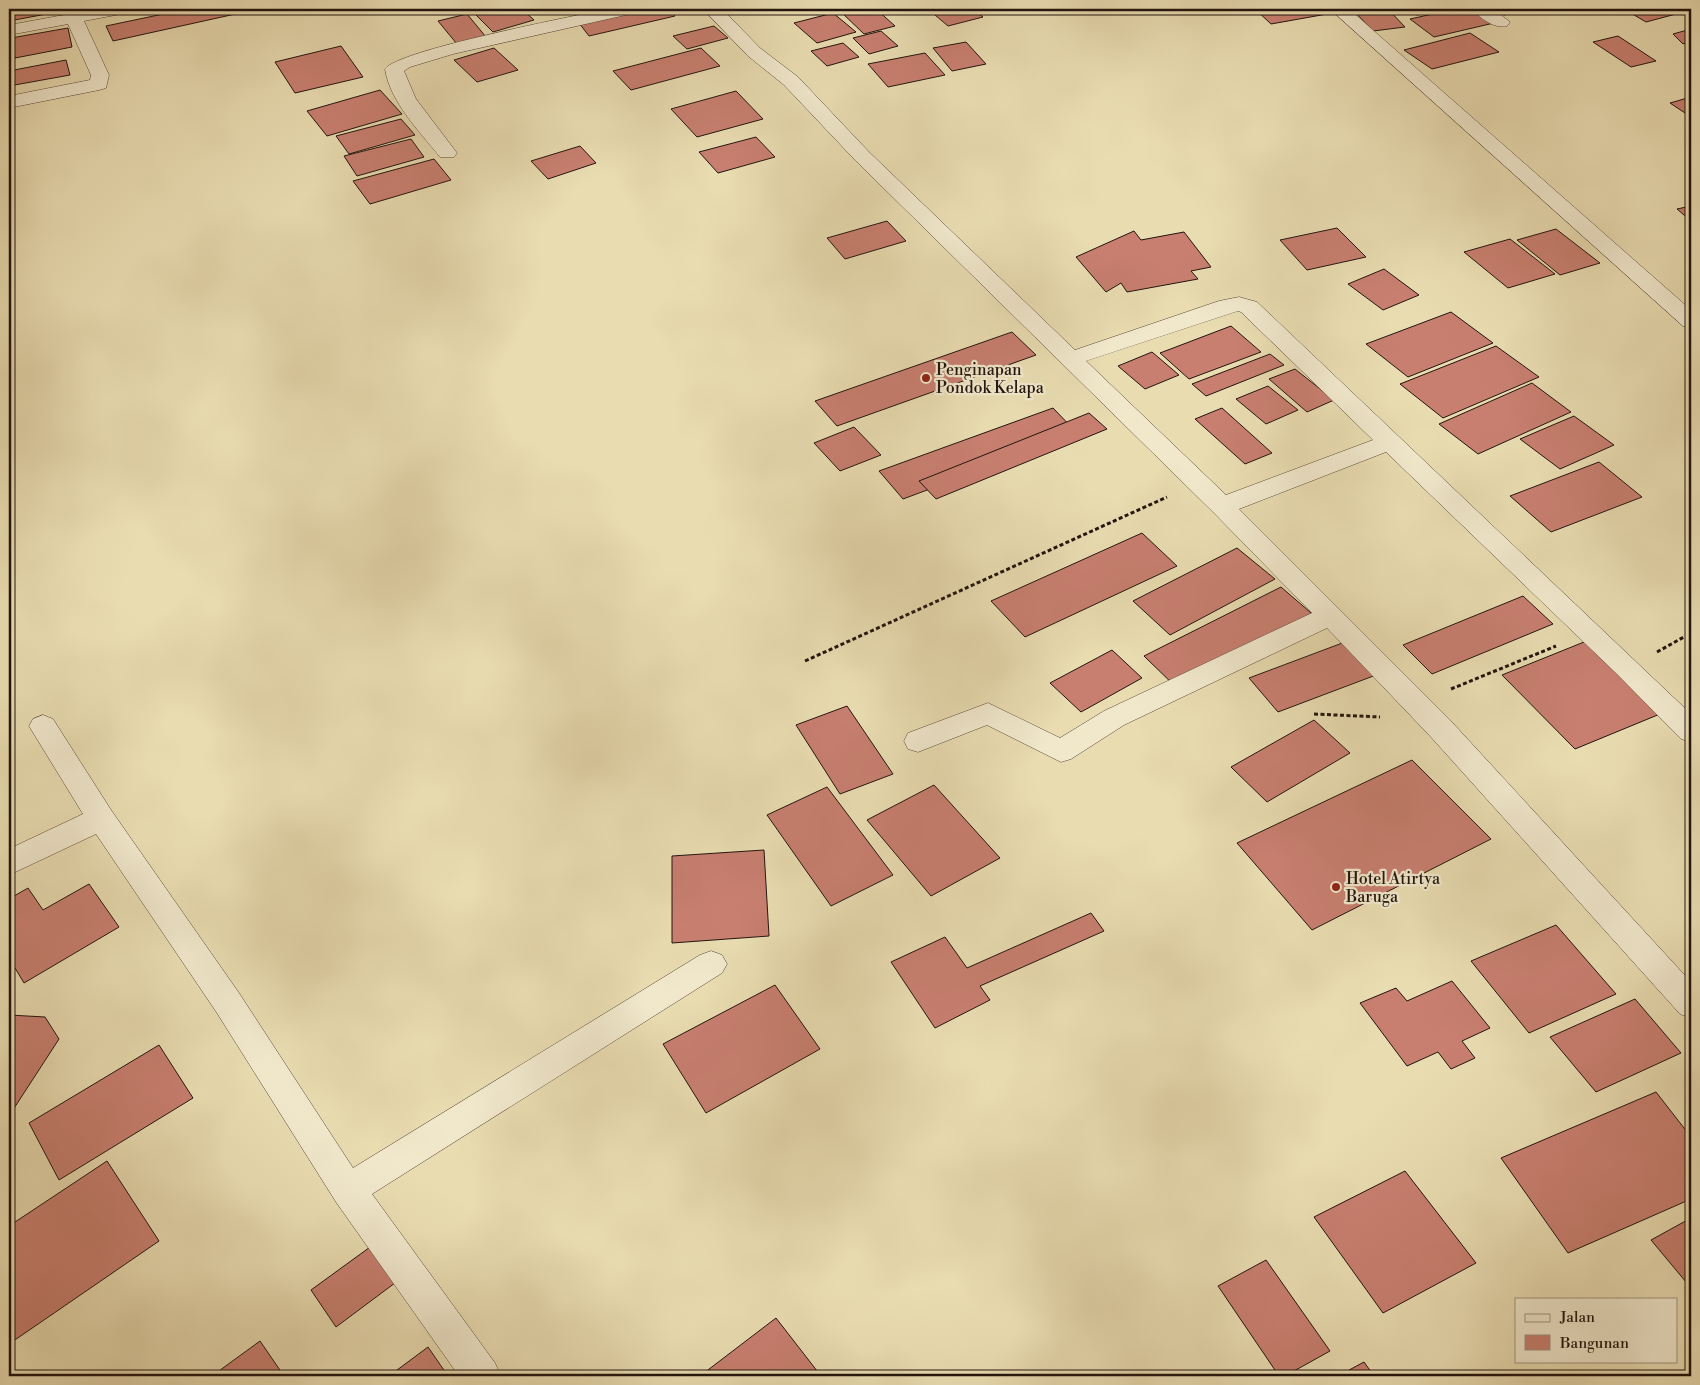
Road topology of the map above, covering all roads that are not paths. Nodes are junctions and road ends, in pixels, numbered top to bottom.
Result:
1 (120, 9) edge
2 (630, 9) edge
3 (712, 9) edge
4 (1339, 9) edge
5 (1482, 9) edge
6 (72, 13) edge
7 (1502, 22) dead end
8 (9, 30) edge
9 (9, 102) edge
10 (447, 152) dead end
11 (1691, 321) edge
12 (1070, 360) junction
13 (1390, 442) junction
14 (1222, 506) junction
15 (1330, 615) junction
16 (43, 726) dead end
17 (1691, 731) edge
18 (918, 741) dead end
19 (100, 818) junction
20 (9, 863) edge
21 (711, 964) dead end
22 (1691, 1004) edge
23 (348, 1190) junction
24 (482, 1376) edge

1 - 6 street
2 - 10 street
3 - 12 street
4 - 11 street
5 - 7 street
6 - 8 street
6 - 9 street
12 - 13 street
12 - 14 street
13 - 14 street
13 - 17 street
14 - 15 street
15 - 18 street
15 - 22 street
16 - 19 street
19 - 20 street
19 - 23 street
21 - 23 street
23 - 24 street

